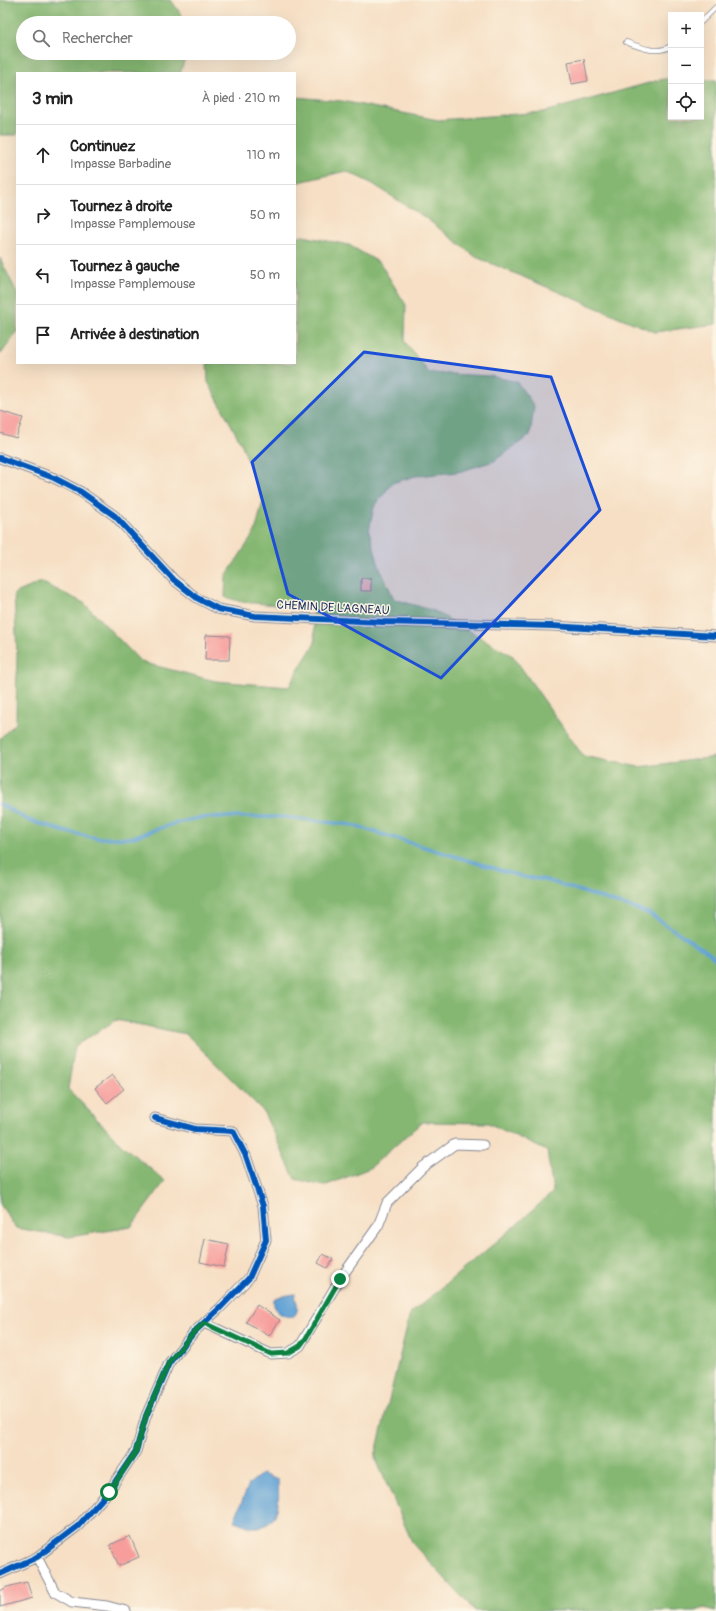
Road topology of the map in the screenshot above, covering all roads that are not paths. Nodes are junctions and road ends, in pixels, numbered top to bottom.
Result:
1 (716, 7) edge
2 (704, 19) edge
3 (626, 42) dead end
4 (668, 48) edge
5 (0, 458) edge
6 (716, 636) edge
7 (155, 1118) dead end
8 (483, 1145) dead end
9 (204, 1323) junction
10 (38, 1557) junction
11 (0, 1574) edge
12 (126, 1611) edge

1 - 2 lane
3 - 4 lane
5 - 6 street, CHEMIN DE L’AGNEAU
7 - 9 street
8 - 9 street
9 - 10 street
10 - 11 street
10 - 12 street

